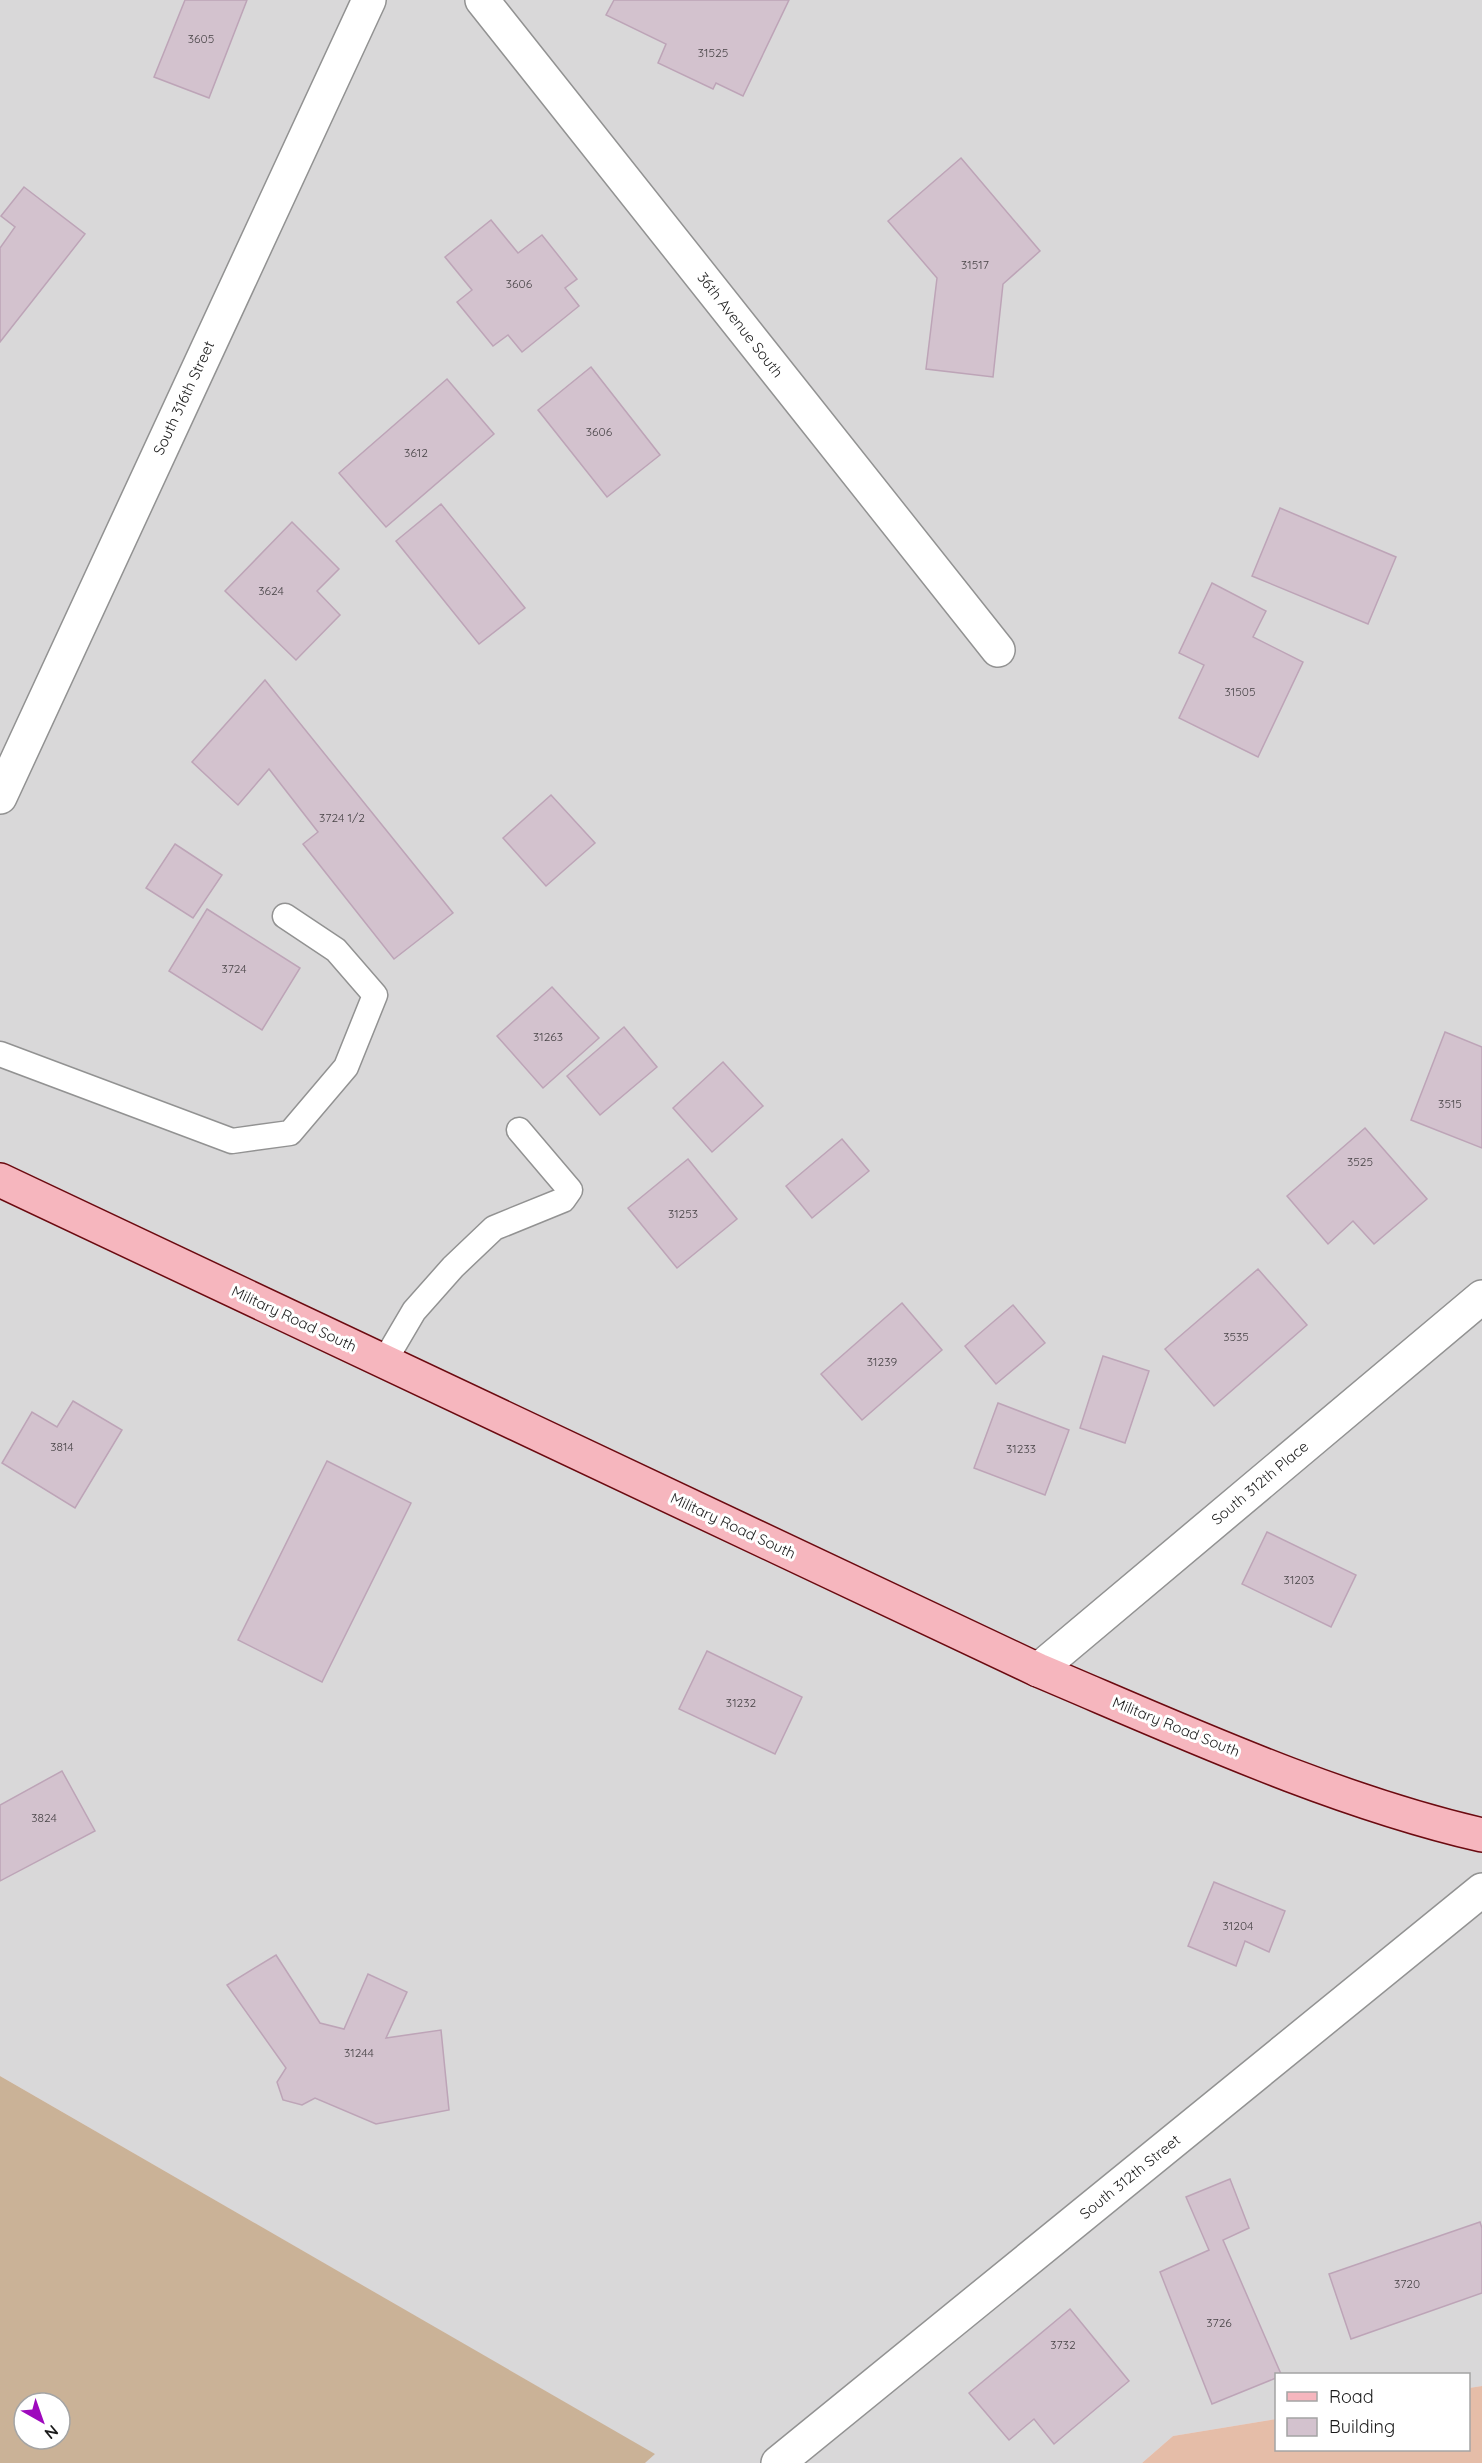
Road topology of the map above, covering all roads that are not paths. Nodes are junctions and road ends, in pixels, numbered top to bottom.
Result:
1 (369, 0) edge
2 (482, 0) edge
3 (998, 650) dead end
4 (0, 797) edge
5 (285, 916) dead end
6 (0, 1054) edge
7 (519, 1130) dead end
8 (0, 1180) edge
9 (1482, 1297) edge
10 (384, 1362) junction
11 (1038, 1670) junction
12 (1482, 1835) edge
13 (1482, 1890) edge
14 (778, 2463) edge

1 - 4 street, South 316th Street
2 - 3 street, 36th Avenue South
5 - 6 lane
7 - 10 lane
8 - 10 main road, Military Road South
9 - 11 street, South 312th Place
10 - 11 main road, Military Road South
11 - 12 main road, Military Road South
13 - 14 street, South 312th Street

